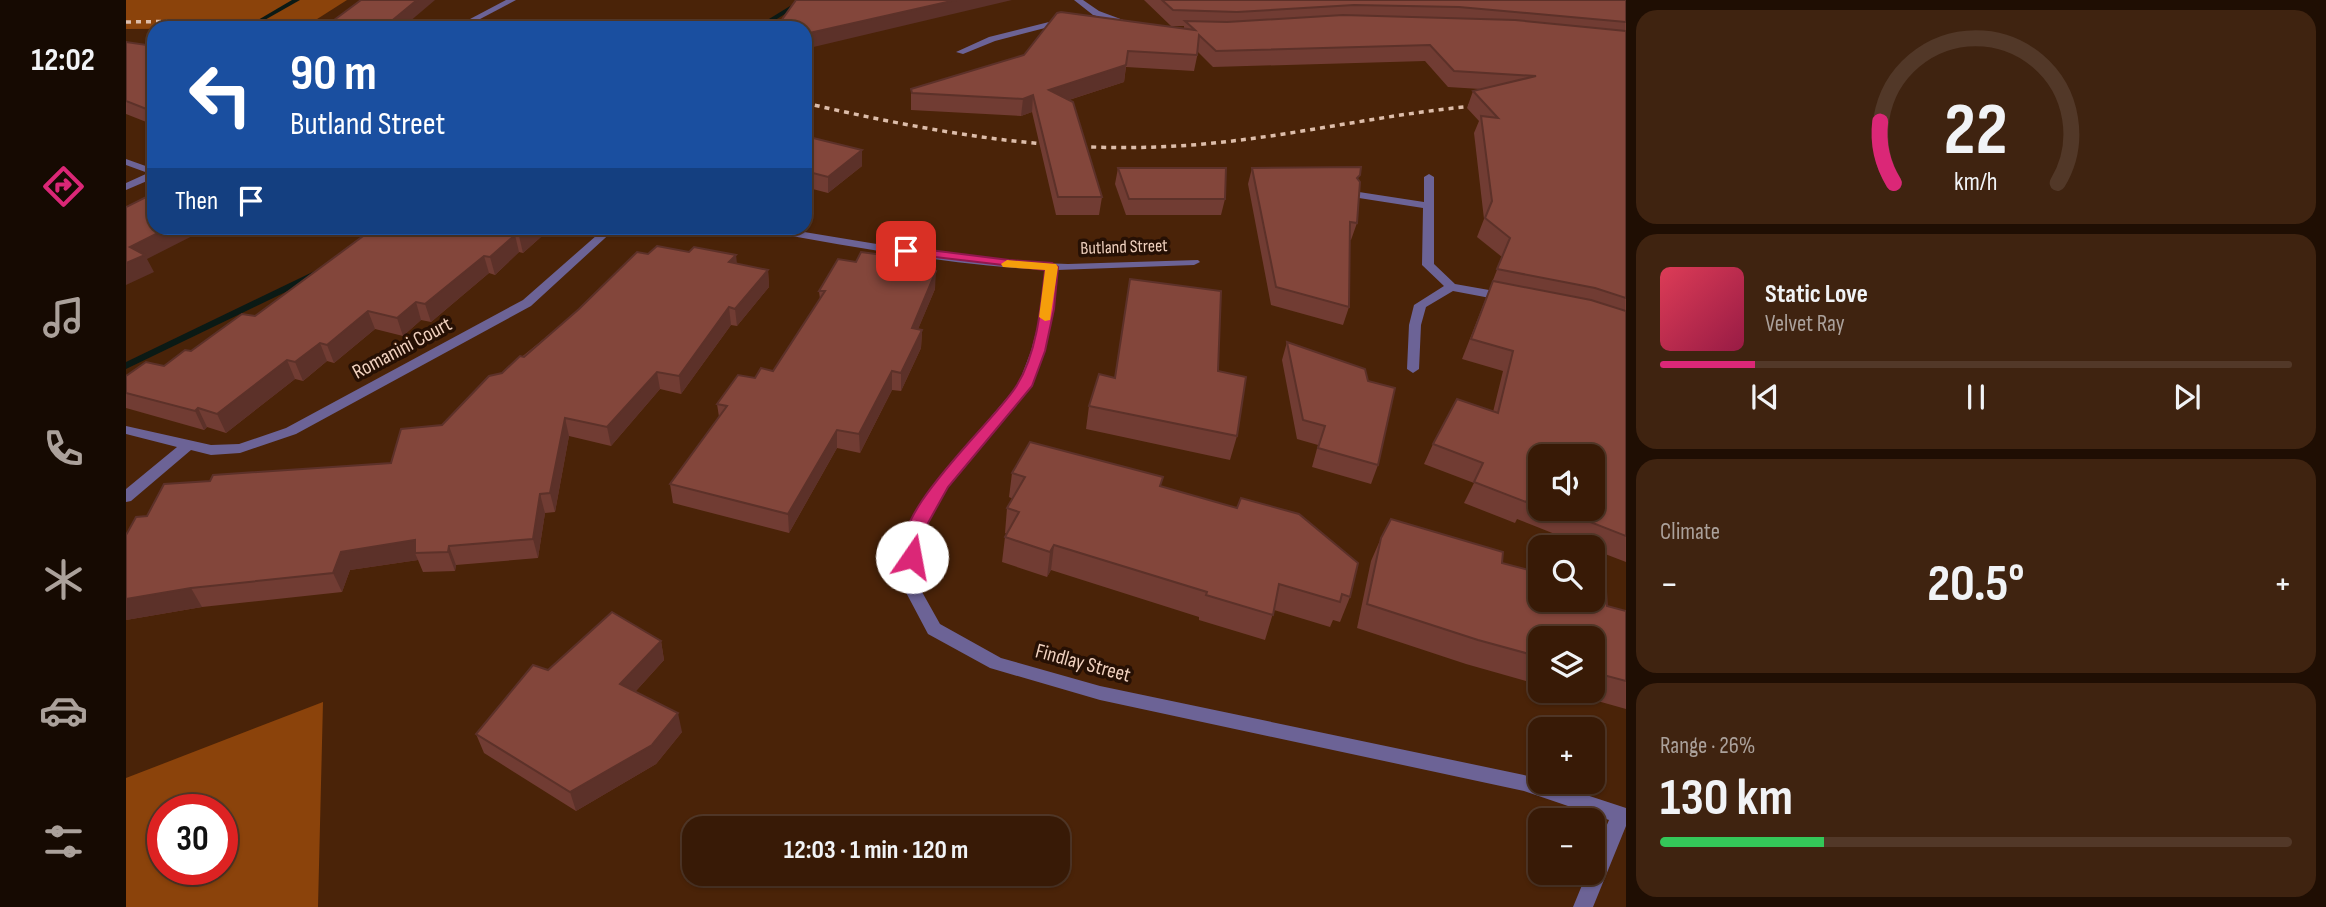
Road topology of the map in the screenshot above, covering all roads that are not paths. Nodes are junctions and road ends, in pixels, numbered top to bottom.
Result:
1 (512, 0) edge
2 (1078, 0) edge
3 (1096, 13) junction
4 (1083, 16) edge
5 (1070, 19) edge
6 (471, 21) edge
7 (1142, 27) edge
8 (960, 52) dead end
9 (126, 162) edge
10 (147, 170) edge
11 (147, 176) edge
12 (1429, 177) dead end
13 (126, 187) edge
14 (1359, 195) edge
15 (1429, 206) junction
16 (603, 235) edge
17 (808, 235) edge
18 (1194, 262) dead end
19 (1052, 267) junction
20 (1451, 287) junction
21 (1514, 298) edge
22 (1413, 369) dead end
23 (126, 430) edge
24 (188, 445) junction
25 (126, 497) edge
26 (1623, 816) edge
27 (1583, 907) edge

1 - 6 street
2 - 3 street
3 - 4 street
3 - 7 street
5 - 8 street
9 - 10 street
11 - 13 street
12 - 15 street
14 - 15 street
15 - 20 street
16 - 24 street, Romanini Court
17 - 19 street, Butland Street
18 - 19 street, Butland Street
19 - 26 street, Findlay Street
20 - 21 street
20 - 22 street
23 - 24 street, Romanini Court
24 - 25 street
26 - 27 street

